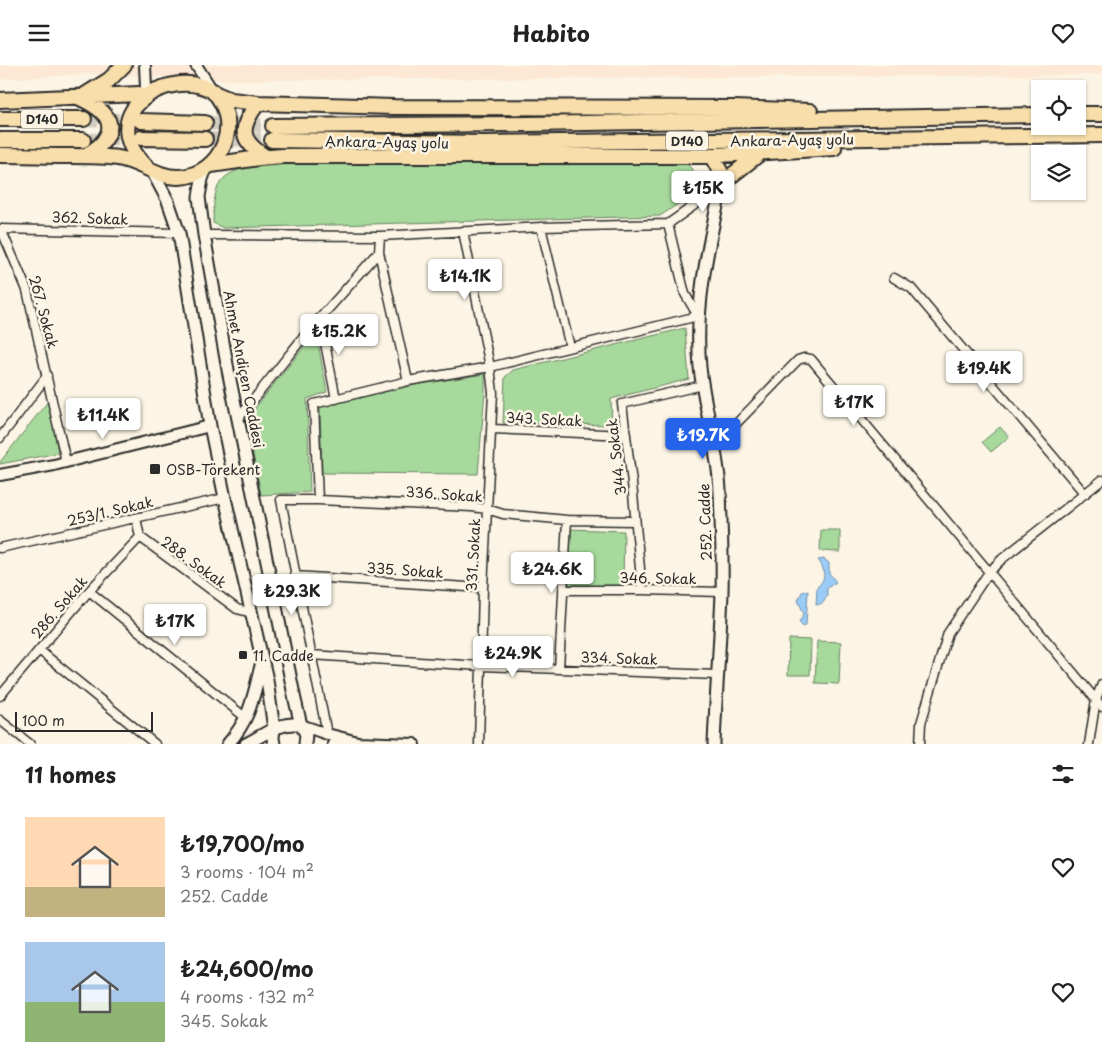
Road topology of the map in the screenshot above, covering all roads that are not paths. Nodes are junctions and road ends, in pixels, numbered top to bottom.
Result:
1 (124, 65) edge
2 (144, 65) edge
3 (196, 65) edge
4 (142, 91) junction
5 (213, 91) junction
6 (80, 96) junction
7 (0, 100) edge
8 (258, 103) junction
9 (1086, 114) edge
10 (1102, 114) edge
11 (1031, 115) edge
12 (852, 118) junction
13 (0, 119) edge
14 (84, 119) tunnel mouth
15 (141, 121) tunnel mouth
16 (205, 123) tunnel mouth
17 (273, 125) tunnel mouth
18 (1102, 135) edge
19 (141, 138) tunnel mouth
20 (204, 139) tunnel mouth
21 (863, 139) junction
22 (0, 140) edge
23 (83, 140) tunnel mouth
24 (272, 140) tunnel mouth
25 (763, 151) junction
26 (0, 155) edge
27 (711, 155) junction
28 (83, 156) junction
29 (266, 157) junction
30 (208, 166) junction
31 (149, 168) junction
32 (722, 183) junction
33 (668, 224) junction
34 (541, 227) junction
35 (0, 229) edge
36 (463, 231) junction
37 (179, 233) junction
38 (204, 235) junction
39 (380, 236) junction
40 (379, 252) junction
41 (894, 278) dead end
42 (698, 316) junction
43 (320, 318) junction
44 (570, 347) junction
45 (490, 367) junction
46 (47, 375) junction
47 (408, 381) junction
48 (703, 385) junction
49 (336, 399) junction
50 (238, 419) junction
51 (210, 426) junction
52 (492, 429) junction
53 (626, 435) junction
54 (0, 437) edge
55 (712, 440) junction
56 (66, 462) junction
57 (0, 475) edge
58 (1102, 480) edge
59 (1085, 494) junction
60 (225, 498) junction
61 (318, 500) junction
62 (487, 509) junction
63 (136, 518) junction
64 (567, 521) junction
65 (635, 521) junction
66 (140, 537) junction
67 (0, 548) edge
68 (989, 572) junction
69 (295, 576) junction
70 (483, 588) junction
71 (642, 590) junction
72 (89, 591) junction
73 (563, 591) junction
74 (722, 592) junction
75 (252, 613) junction
76 (38, 651) junction
77 (311, 655) junction
78 (262, 660) junction
79 (481, 666) junction
80 (559, 669) junction
81 (717, 675) junction
82 (1102, 684) edge
83 (0, 696) edge
84 (1096, 699) junction
85 (1102, 707) edge
86 (246, 717) junction
87 (0, 720) edge
88 (301, 725) junction
89 (274, 729) junction
90 (327, 734) junction
91 (19, 741) edge
92 (358, 742) junction
93 (30, 744) edge
94 (155, 744) edge
95 (228, 744) edge
96 (246, 744) edge
97 (274, 744) edge
98 (305, 744) edge
99 (333, 744) edge
100 (414, 744) edge
101 (479, 744) edge
102 (714, 744) edge
103 (920, 744) edge
104 (1089, 744) edge

1 - 6 highway
2 - 4 street
3 - 5 street
4 - 5 highway
4 - 6 highway
4 - 31 highway
5 - 8 highway
5 - 30 highway
6 - 7 highway
6 - 28 highway
8 - 12 highway
8 - 29 highway
9 - 10 highway
11 - 12 highway, Ankara-Ayaş yolu / D140
12 - 17 highway, Ankara-Ayaş yolu / D140
13 - 14 highway, D140
15 - 16 highway
18 - 21 highway, Ankara-Ayaş yolu / D140
19 - 20 highway
21 - 24 highway, Ankara-Ayaş yolu / D140
21 - 25 highway
22 - 23 highway, D140
25 - 27 highway
25 - 32 highway
26 - 28 highway
27 - 29 highway
27 - 32 highway
28 - 31 highway
29 - 30 highway
30 - 31 highway
30 - 38 main road, Ahmet Andiçen Caddesi
31 - 37 main road
32 - 33 street
32 - 42 main road, 252. Cadde
33 - 34 street
33 - 42 street
34 - 36 street
34 - 44 street
35 - 37 street, 362. Sokak
35 - 46 street, 267. Sokak
36 - 39 street
36 - 45 street, 331. Sokak
37 - 51 main road
38 - 39 street
38 - 50 main road, Ahmet Andiçen Caddesi
39 - 40 street
40 - 43 street
40 - 47 street
41 - 59 street
42 - 44 street
42 - 48 main road, 252. Cadde
43 - 49 street
43 - 50 street
44 - 45 street
45 - 47 street
45 - 52 street, 331. Sokak
46 - 54 street
46 - 56 street, 267. Sokak
47 - 49 street
48 - 53 street, 344. Sokak
48 - 55 main road, 252. Cadde
49 - 61 street
50 - 88 main road, Ahmet Andiçen Caddesi
51 - 56 street
51 - 60 main road
52 - 53 street, 343. Sokak
52 - 62 street, 331. Sokak
53 - 65 street, 344. Sokak
55 - 68 street
55 - 74 main road, 252. Cadde
56 - 57 street
58 - 59 street
59 - 68 street
60 - 63 street, 253/1. Sokak
60 - 75 main road
61 - 62 street, 336. Sokak
61 - 69 street, 336. Sokak
62 - 64 street, 336. Sokak
62 - 70 street, 331. Sokak
63 - 66 street, 288. Sokak
63 - 67 street, 253/1. Sokak
64 - 65 street, 336. Sokak
64 - 73 street
65 - 71 street, 344. Sokak
66 - 72 street, 286. Sokak
66 - 75 street, 288. Sokak
68 - 84 street
68 - 103 street
69 - 70 street, 335. Sokak
69 - 77 street
70 - 79 street, 331. Sokak
71 - 73 street, 346. Sokak
71 - 74 street, 346. Sokak
72 - 76 street, 286. Sokak
72 - 86 street
73 - 80 street
74 - 81 main road, 252. Cadde
75 - 78 main road
76 - 83 street, 286. Sokak
76 - 94 street
77 - 79 street, 334. Sokak
77 - 90 street
78 - 86 main road
78 - 89 main road
79 - 80 street, 334. Sokak
79 - 101 street, 331. Sokak
80 - 81 street, 334. Sokak
81 - 102 main road, 252. Cadde
82 - 84 street
84 - 85 street
84 - 104 street
86 - 95 main road
87 - 91 street
88 - 89 main road
88 - 90 street
88 - 98 main road, Ahmet Andiçen Caddesi
89 - 96 main road
89 - 97 main road
90 - 92 street
91 - 93 street
92 - 99 street
92 - 100 street

